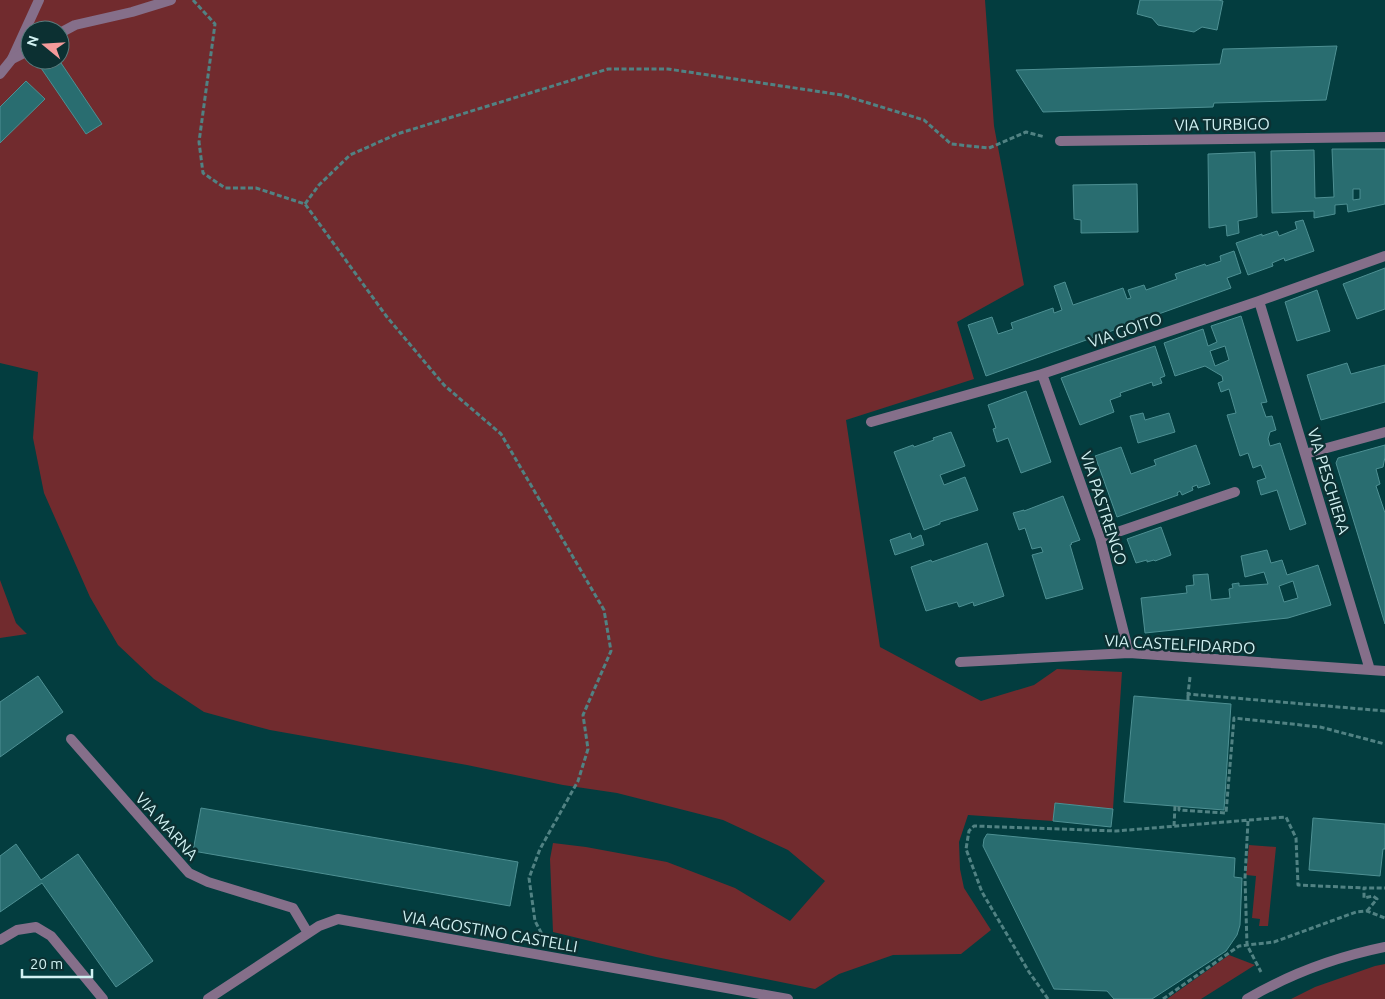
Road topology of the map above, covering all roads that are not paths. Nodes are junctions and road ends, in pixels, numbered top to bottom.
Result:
1 (39, 0) edge
2 (170, 0) edge
3 (70, 28) edge
4 (20, 55) edge
5 (12, 59) junction
6 (0, 74) edge
7 (1385, 137) edge
8 (1060, 141) road end
9 (1385, 256) edge
10 (1259, 301) junction
11 (1042, 374) junction
12 (871, 422) dead end
13 (1385, 432) edge
14 (1304, 454) junction
15 (1235, 492) dead end
16 (1100, 538) junction
17 (1129, 653) junction
18 (960, 662) dead end
19 (1370, 670) junction
20 (1385, 671) edge
21 (71, 738) dead end
22 (308, 933) junction
23 (0, 940) edge
24 (1385, 947) edge
25 (102, 999) edge
26 (208, 999) edge
27 (788, 999) edge
28 (1247, 999) edge

1 - 5 street
2 - 3 street
4 - 5 street
5 - 6 street
7 - 8 street, VIA TURBIGO
9 - 10 street, VIA GOITO
10 - 11 street, VIA GOITO
10 - 14 street, VIA PESCHIERA
11 - 12 street, VIA GOITO
11 - 16 street, VIA PASTRENGO
13 - 14 street
14 - 19 street, VIA PESCHIERA
15 - 16 street
16 - 17 street, VIA PASTRENGO
17 - 18 street, VIA CASTELFIDARDO
17 - 19 street, VIA CASTELFIDARDO
19 - 20 street, VIA CASTELFIDARDO
21 - 22 street, VIA MARNA
22 - 26 street, VIA AGOSTINO CASTELLI
22 - 27 street, VIA AGOSTINO CASTELLI
23 - 25 street
24 - 28 street

